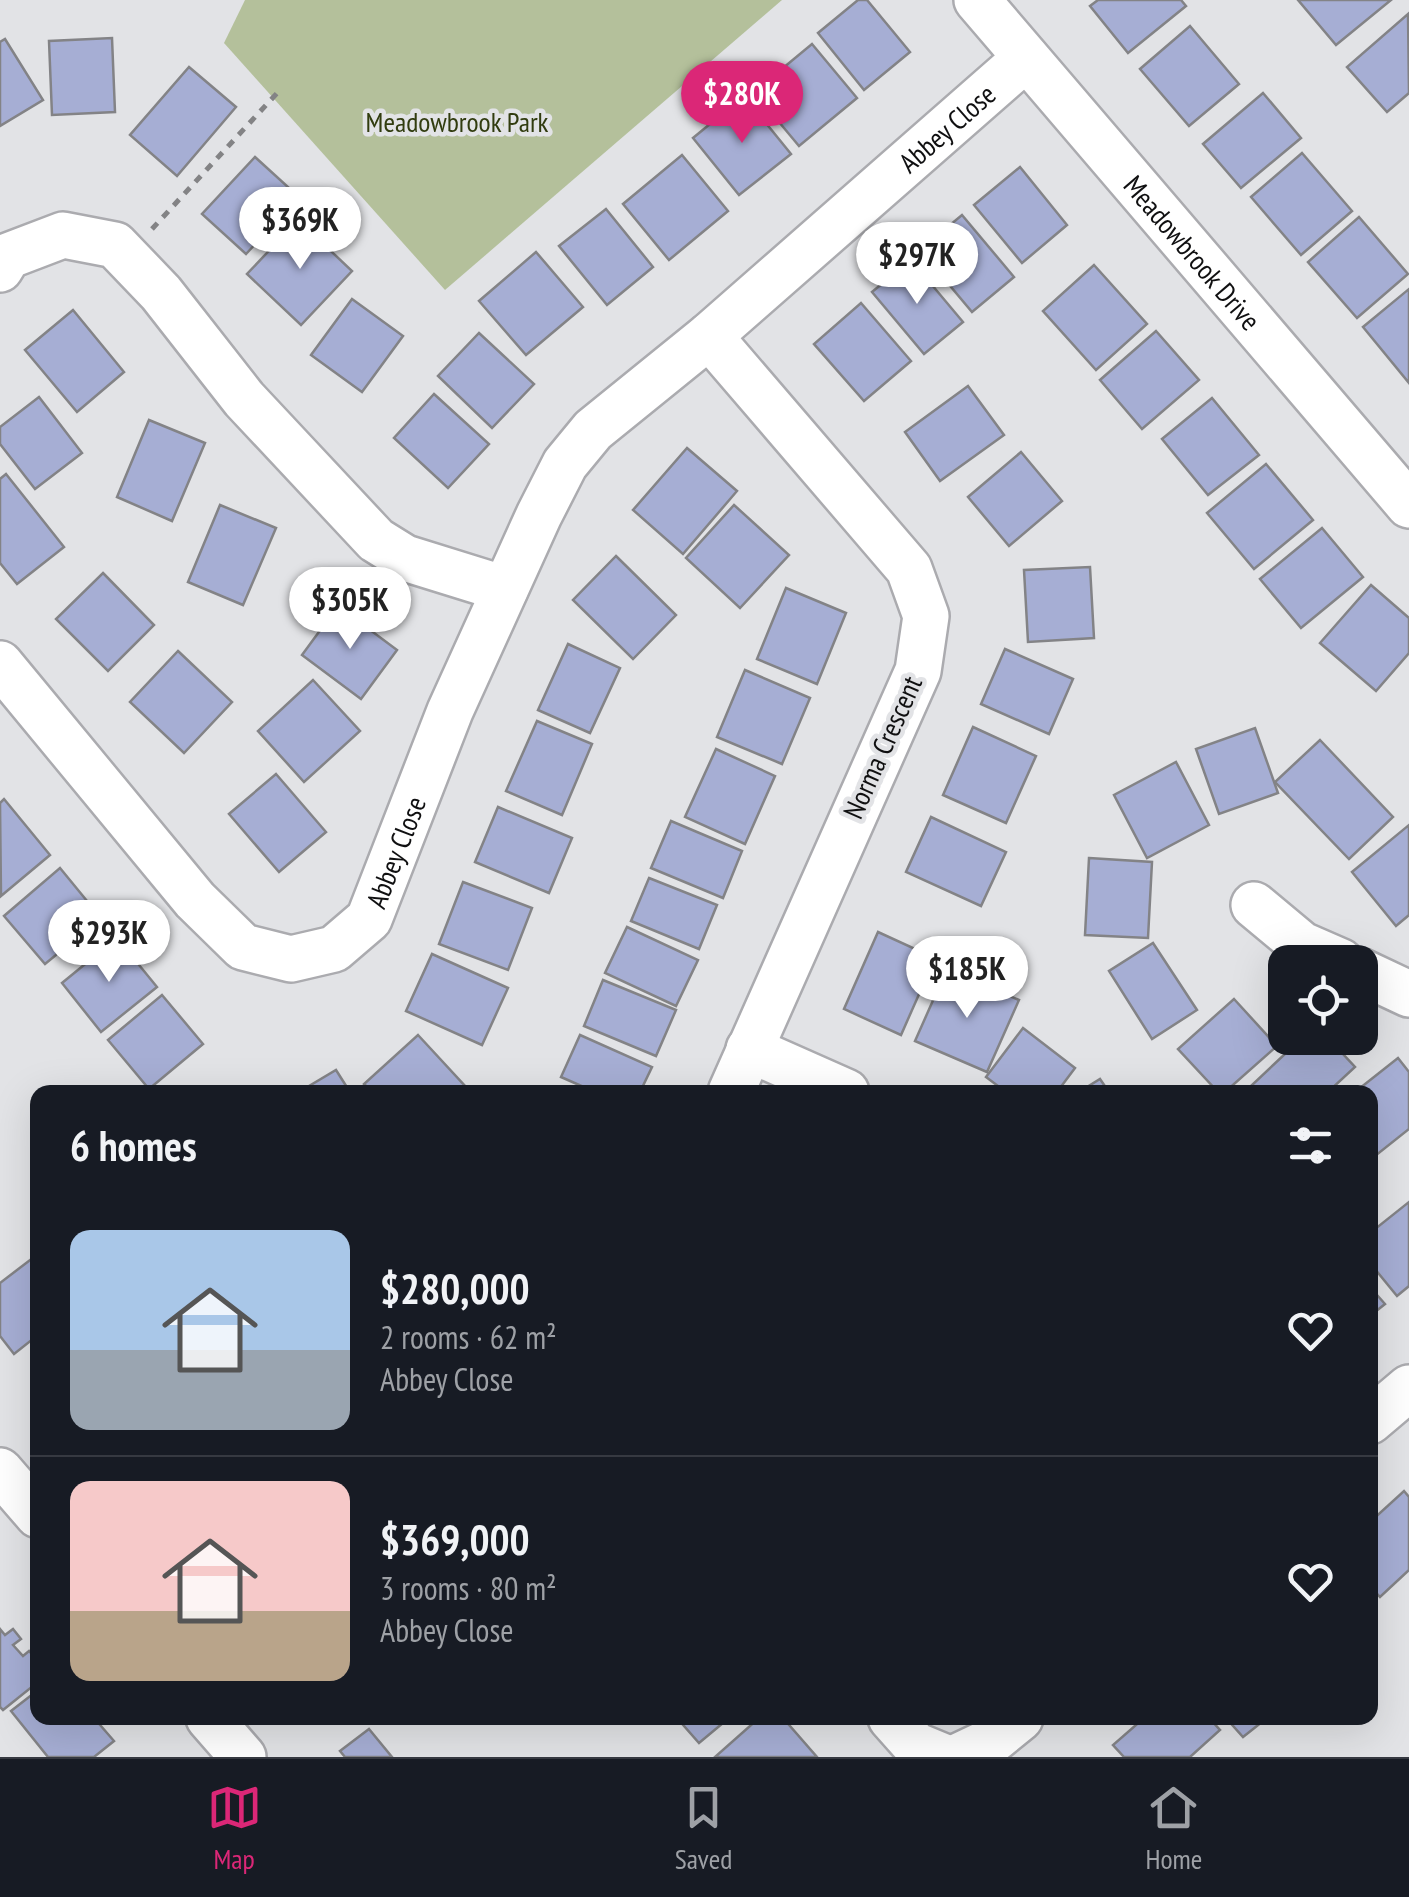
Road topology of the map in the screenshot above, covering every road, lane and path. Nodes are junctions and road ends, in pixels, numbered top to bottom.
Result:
1 (977, 0) edge
2 (1026, 58) junction
3 (278, 92) dead end
4 (126, 256) junction
5 (0, 269) edge
6 (709, 336) junction
7 (1409, 506) edge
8 (504, 589) junction
9 (0, 664) edge
10 (1254, 905) dead end
11 (1302, 945) edge
12 (1378, 979) edge
13 (1409, 994) edge
14 (748, 1049) junction
15 (733, 1085) edge
16 (830, 1085) edge
17 (1409, 1388) edge
18 (1378, 1414) edge
19 (0, 1471) edge
20 (30, 1507) edge
21 (215, 1725) edge
22 (897, 1725) edge
23 (1011, 1725) edge
24 (243, 1757) edge
25 (944, 1757) edge
26 (957, 1757) edge

1 - 2 street, Meadowbrook Drive
2 - 6 street, Abbey Close
2 - 7 street, Meadowbrook Drive
3 - 4 path
4 - 5 street
4 - 8 street
6 - 8 street, Abbey Close
6 - 14 street, Norma Crescent
8 - 9 street, Abbey Close
10 - 11 street
12 - 13 street
14 - 15 street, Norma Crescent
14 - 16 street
17 - 18 street
19 - 20 street
21 - 24 street
22 - 25 street
23 - 26 street

